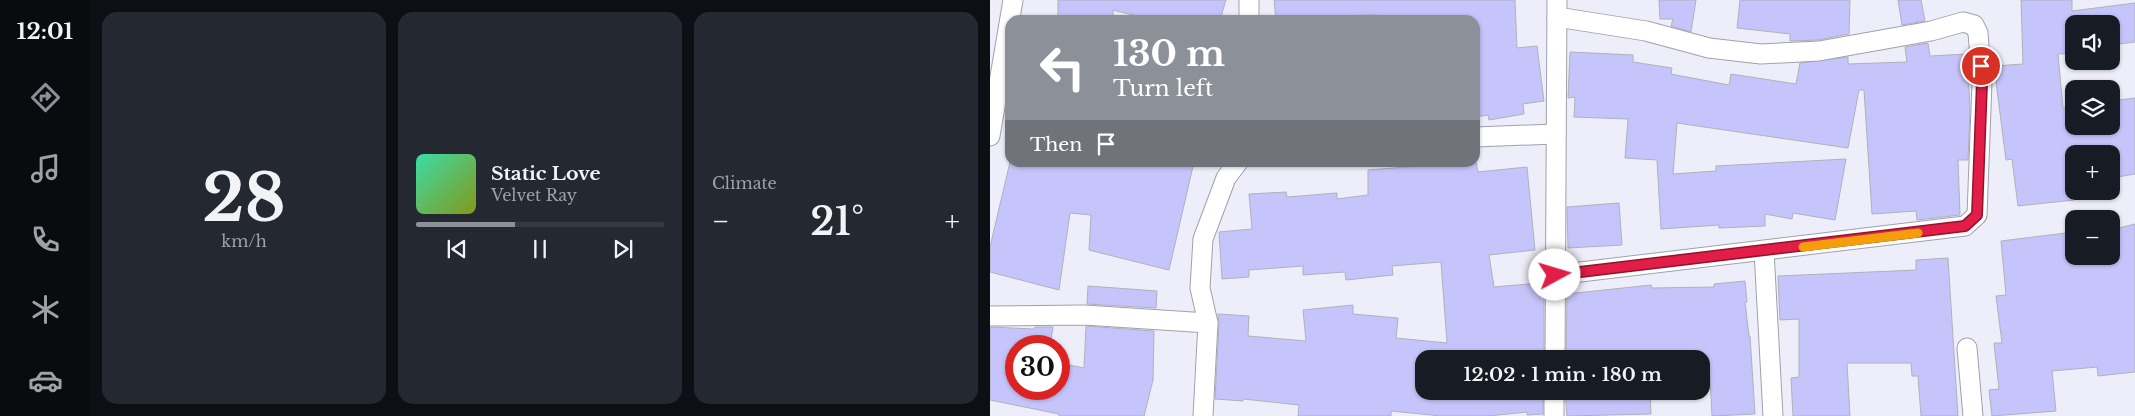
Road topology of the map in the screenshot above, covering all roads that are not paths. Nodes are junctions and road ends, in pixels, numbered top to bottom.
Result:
1 (1013, 0) edge
2 (1249, 0) edge
3 (1557, 9) edge
4 (1010, 15) edge
5 (1249, 15) edge
6 (1005, 47) edge
7 (1556, 134) junction
8 (990, 136) edge
9 (1480, 137) edge
10 (1234, 167) edge
11 (1764, 251) junction
12 (1555, 275) junction
13 (990, 316) edge
14 (1208, 323) junction
15 (1967, 348) dead end
16 (1555, 350) edge
17 (1554, 400) edge
18 (1203, 416) edge
19 (1554, 416) edge
20 (1773, 416) edge
21 (1973, 416) edge

1 - 4 street
2 - 5 street
3 - 7 street
3 - 11 street
6 - 8 street
7 - 9 street
7 - 12 street
10 - 14 street
11 - 12 street
11 - 20 street
12 - 16 street
13 - 14 street
14 - 18 street
15 - 21 street
17 - 19 street

